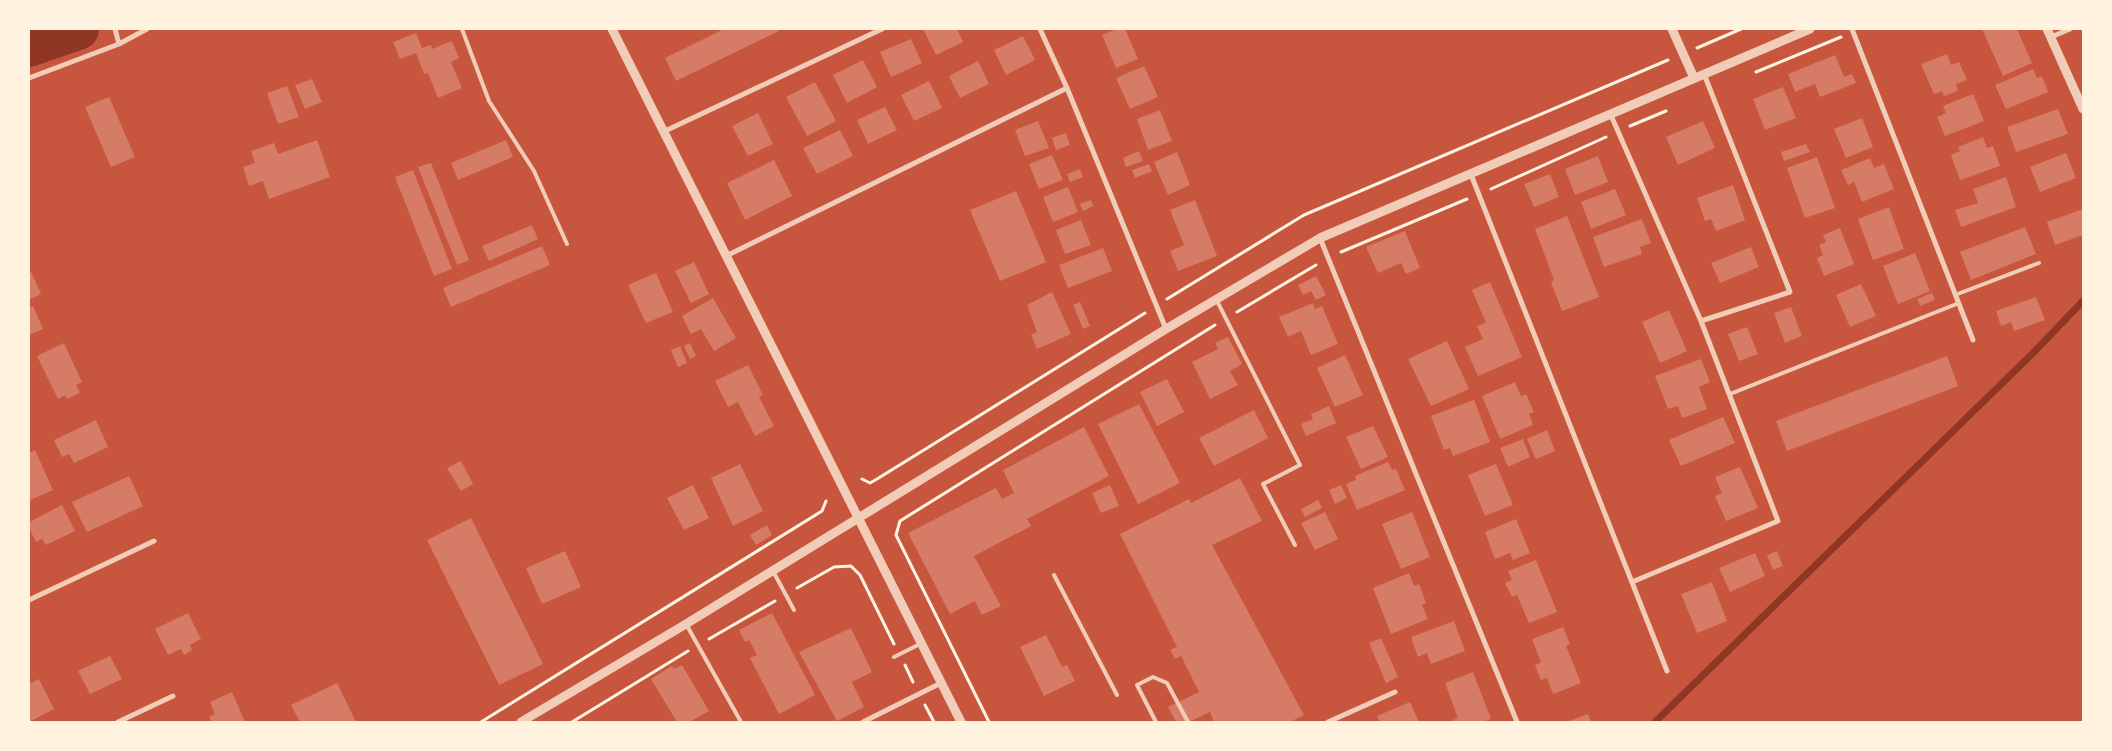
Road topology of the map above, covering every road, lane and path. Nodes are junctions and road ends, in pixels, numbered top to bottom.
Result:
1 (115, 29) edge
2 (147, 29) edge
3 (462, 29) edge
4 (612, 29) edge
5 (882, 29) edge
6 (1040, 29) edge
7 (1672, 29) edge
8 (1810, 29) edge
9 (2070, 29) edge
10 (1853, 30) edge
11 (2049, 33) edge
12 (119, 44) junction
13 (1755, 72) dead end
14 (1704, 73) junction
15 (29, 78) edge
16 (1694, 78) junction
17 (1067, 88) junction
18 (1668, 109) dead end
19 (2083, 110) edge
20 (1610, 113) junction
21 (665, 131) junction
22 (1618, 132) junction
23 (1470, 172) junction
24 (1478, 194) junction
25 (1320, 238) junction
26 (567, 244) dead end
27 (725, 256) junction
28 (1328, 257) junction
29 (2039, 263) dead end
30 (1956, 295) junction
31 (1216, 299) junction
32 (1959, 303) junction
33 (1226, 318) junction
34 (1701, 321) junction
35 (1166, 329) junction
36 (1973, 340) dead end
37 (1730, 394) junction
38 (826, 501) dead end
39 (858, 518) junction
40 (154, 541) dead end
41 (1295, 545) dead end
42 (773, 570) junction
43 (822, 573) dead end
44 (860, 574) dead end
45 (1054, 575) dead end
46 (1632, 582) junction
47 (29, 600) edge
48 (794, 610) dead end
49 (686, 624) junction
50 (922, 643) junction
51 (894, 656) dead end
52 (1668, 671) dead end
53 (941, 682) junction
54 (1395, 692) dead end
55 (1117, 694) dead end
56 (173, 696) dead end
57 (118, 722) edge
58 (481, 722) edge
59 (521, 722) edge
60 (741, 722) edge
61 (864, 722) edge
62 (961, 722) edge
63 (989, 722) edge
64 (1156, 722) edge
65 (1188, 722) edge
66 (1328, 722) edge
67 (1517, 722) edge

1 - 12 street
2 - 12 street
3 - 26 lane
4 - 21 street
5 - 21 street
6 - 17 street
7 - 16 street
8 - 14 street
9 - 11 street
10 - 13 path
10 - 30 street
11 - 19 street
12 - 15 street
14 - 16 street
14 - 34 street
16 - 20 street
17 - 27 street
17 - 35 street
18 - 22 path
20 - 22 street
20 - 23 street
21 - 27 street
22 - 24 path
22 - 34 street
23 - 24 street
23 - 25 street
24 - 28 path
24 - 46 street
25 - 28 street
25 - 31 street
27 - 39 street
28 - 33 path
28 - 67 street
29 - 30 lane
30 - 32 street
31 - 33 lane
31 - 35 street
32 - 36 street
32 - 37 lane
33 - 41 lane
33 - 63 path
34 - 37 street
35 - 39 street
37 - 46 street
38 - 58 path
39 - 42 street
39 - 50 street
40 - 47 street
42 - 48 lane
42 - 49 street
43 - 44 path
45 - 55 lane
46 - 52 street
49 - 59 street
49 - 60 lane
50 - 51 lane
50 - 53 street
53 - 61 street
53 - 62 street
54 - 66 street
56 - 57 street
64 - 65 lane

